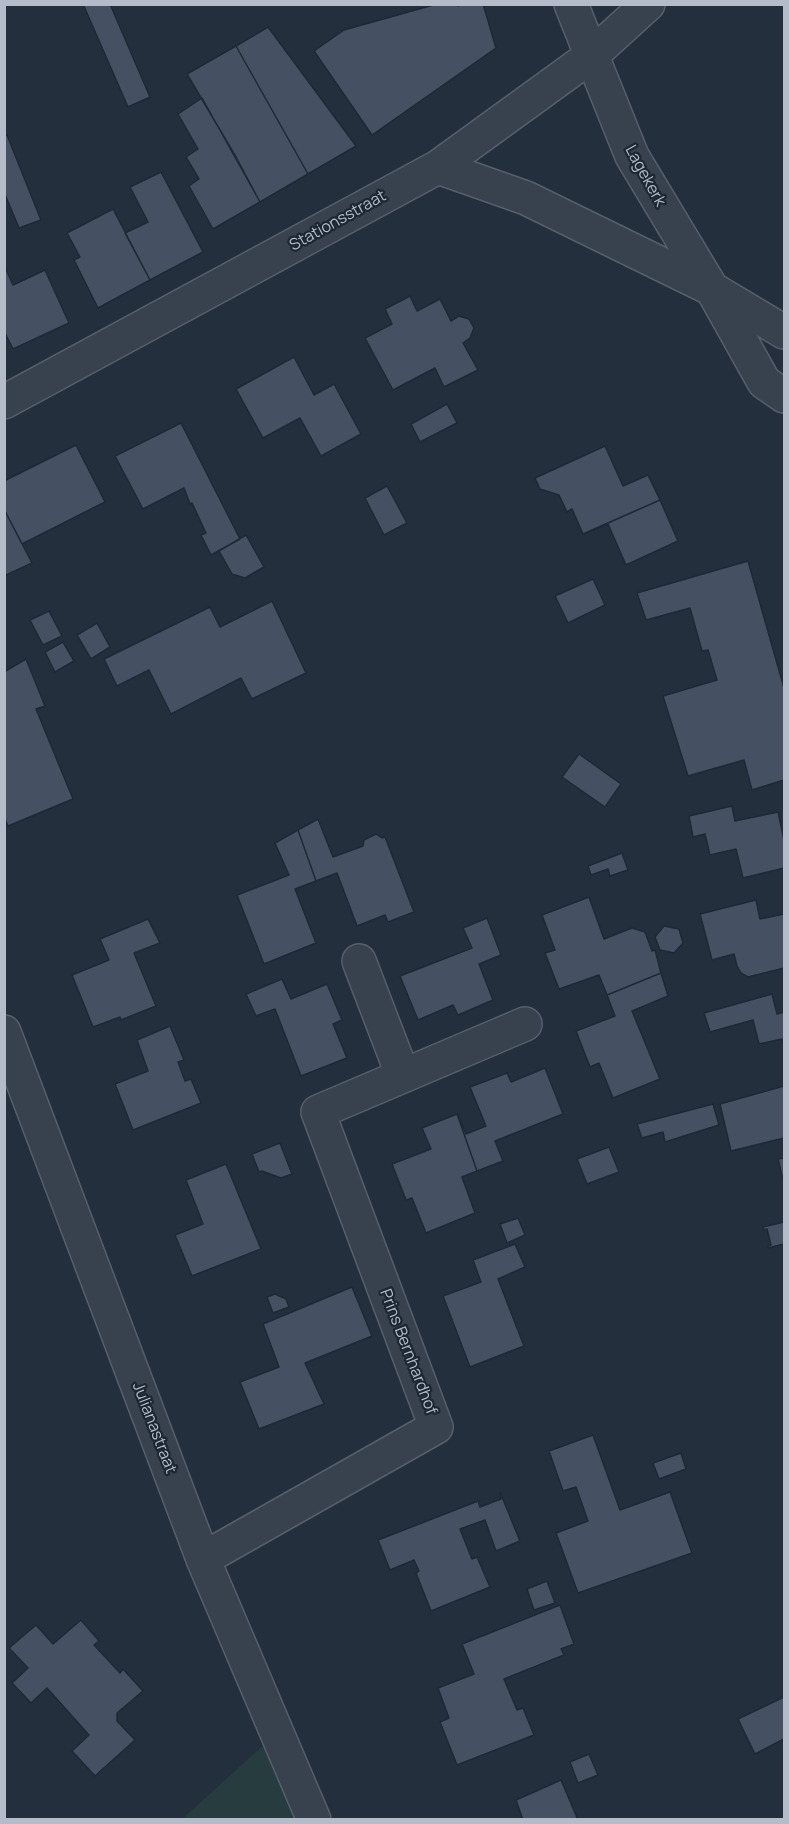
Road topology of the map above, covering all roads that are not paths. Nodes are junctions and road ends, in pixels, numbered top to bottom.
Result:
1 (571, 4) edge
2 (648, 4) edge
3 (591, 56) junction
4 (438, 167) junction
5 (712, 289) junction
6 (784, 332) edge
7 (784, 396) edge
8 (4, 402) edge
9 (359, 961) dead end
10 (525, 1024) dead end
11 (4, 1032) edge
12 (403, 1076) junction
13 (203, 1559) junction
14 (314, 1820) edge

1 - 3 street, Lagekerk
2 - 3 street, Stationsstraat
3 - 4 street, Stationsstraat
3 - 5 street, Lagekerk
4 - 5 street
4 - 8 street, Stationsstraat
5 - 6 street, Lagekerk
5 - 7 street, Lagekerk
9 - 12 street
10 - 12 street, Prins Bernhardhof
11 - 13 street, Julianastraat
12 - 13 street, Prins Bernhardhof
13 - 14 street, Julianastraat

